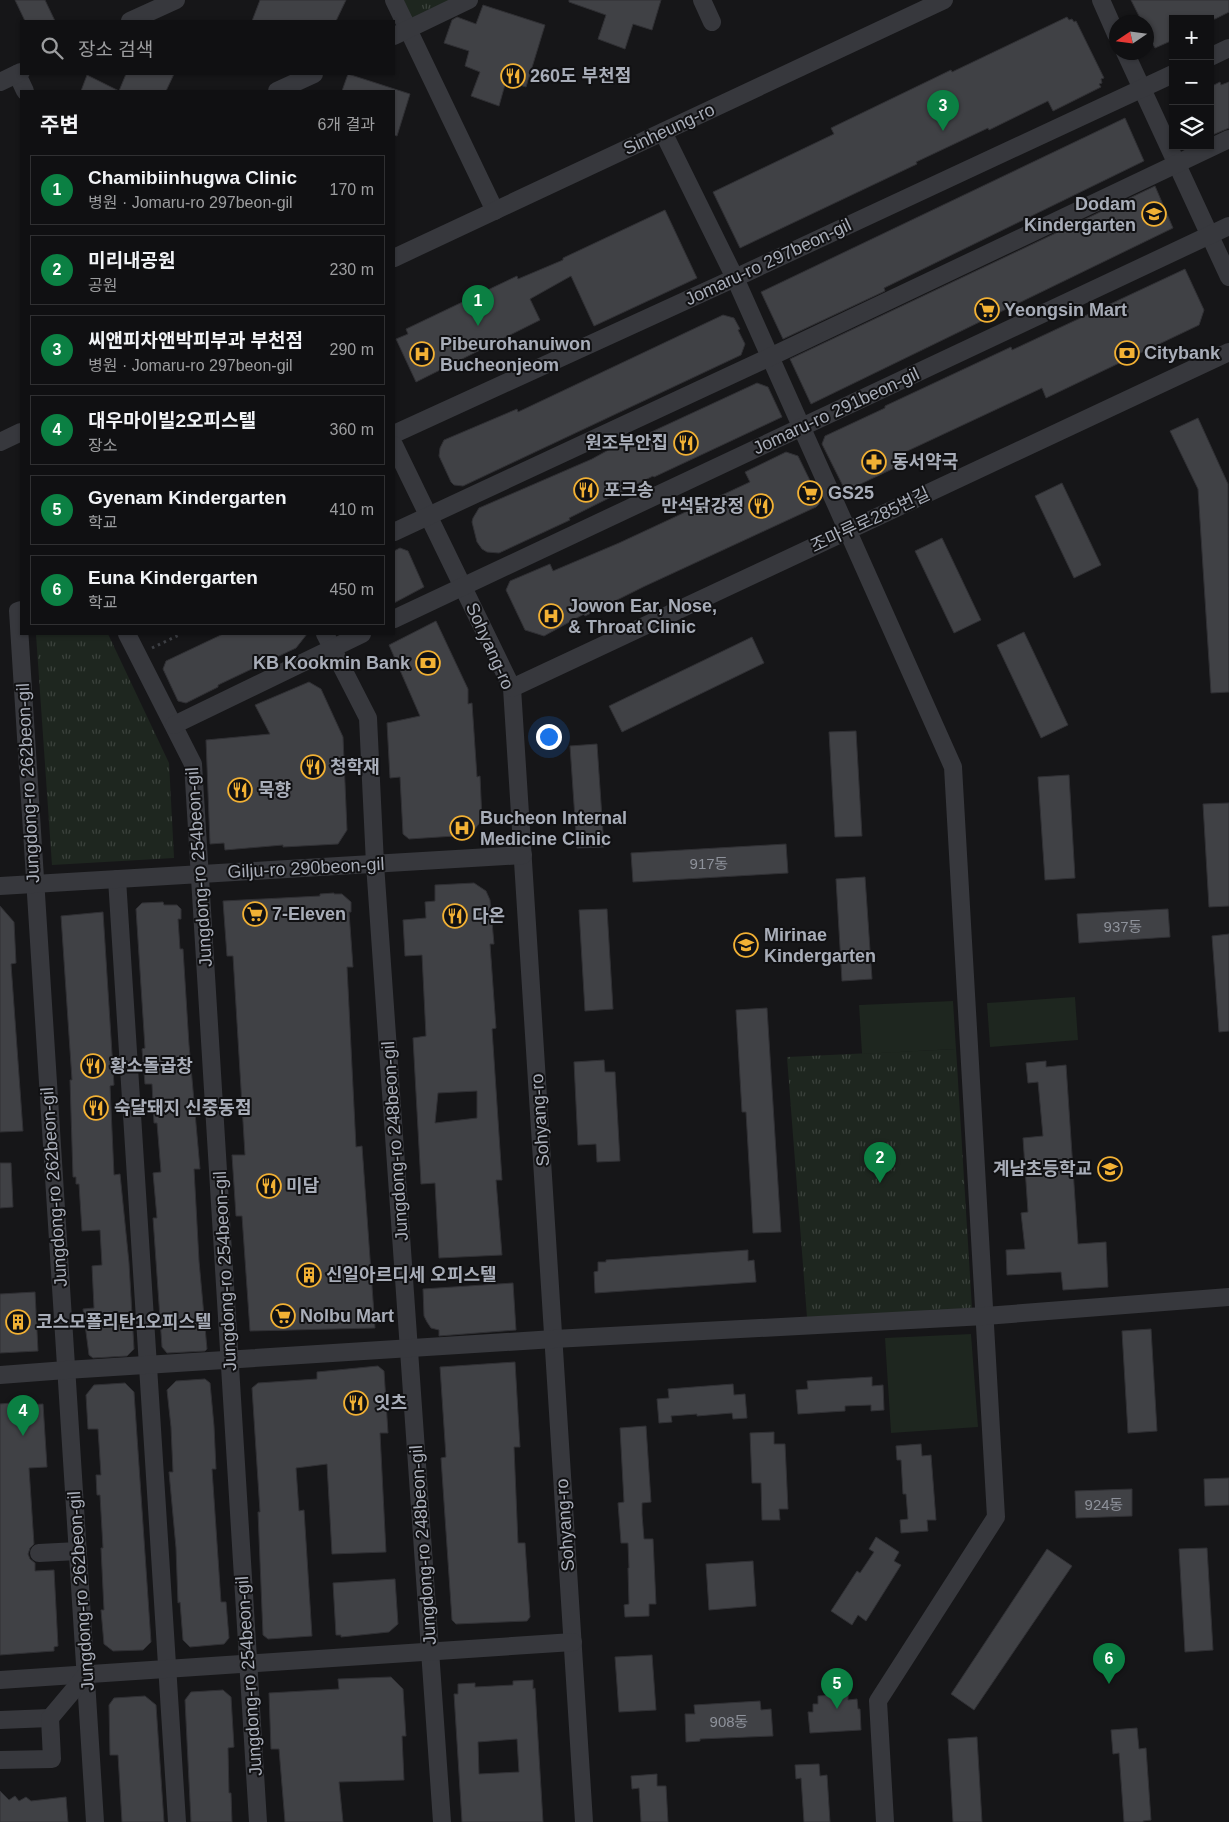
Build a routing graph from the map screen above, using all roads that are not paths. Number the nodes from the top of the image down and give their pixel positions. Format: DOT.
graph roads {
  1 [pos="176,0"];
  2 [pos="394,0"];
  3 [pos="469,0"];
  4 [pos="702,0"];
  5 [pos="944,0"];
  6 [pos="1101,0"];
  7 [pos="1109,18"];
  8 [pos="132,20"];
  9 [pos="712,22"];
  10 [pos="400,33"];
  11 [pos="1229,48"];
  12 [pos="1214,55"];
  13 [pos="1129,60"];
  14 [pos="19,73"];
  15 [pos="312,75"];
  16 [pos="1169,76"];
  17 [pos="0,82"];
  18 [pos="1142,89"];
  19 [pos="25,90"];
  20 [pos="279,90"];
  21 [pos="663,132"];
  22 [pos="1229,139"];
  23 [pos="1176,164"];
  24 [pos="495,211"];
  25 [pos="1229,226"];
  26 [pos="1209,235"];
  27 [pos="395,258"];
  28 [pos="1229,277"];
  29 [pos="735,278"];
  30 [pos="1229,352"];
  31 [pos="770,357"];
  32 [pos="802,427"];
  33 [pos="20,432"];
  34 [pos="395,434"];
  35 [pos="0,442"];
  36 [pos="395,447"];
  37 [pos="428,516"];
  38 [pos="847,530"];
  39 [pos="395,532"];
  40 [pos="463,587"];
  41 [pos="395,619"];
  42 [pos="21,635"];
  43 [pos="128,635"];
  44 [pos="357,635"];
  45 [pos="329,641"];
  46 [pos="512,688"];
  47 [pos="174,725"];
  48 [pos="523,855"];
  49 [pos="375,864"];
  50 [pos="201,874"];
  51 [pos="117,878"];
  52 [pos="33,884"];
  53 [pos="0,886"];
  54 [pos="1229,1297"];
  55 [pos="985,1316"];
  56 [pos="554,1338"];
  57 [pos="410,1348"];
  58 [pos="230,1359"];
  59 [pos="147,1364"];
  60 [pos="66,1370"];
  61 [pos="0,1375"];
  62 [pos="78,1551"];
  63 [pos="39,1554"];
  64 [pos="573,1642"];
  65 [pos="431,1651"];
  66 [pos="248,1663"];
  67 [pos="168,1670"];
  68 [pos="87,1674"];
  69 [pos="0,1680"];
  70 [pos="50,1718"];
  71 [pos="0,1720"];
  72 [pos="0,1760"];
  73 [pos="95,1822"];
  74 [pos="177,1822"];
  75 [pos="258,1822"];
  76 [pos="442,1822"];
  77 [pos="584,1822"];
  78 [pos="885,1822"];
  1 -- 8 [label="street"];
  2 -- 10 [label="street"];
  3 -- 10 [label="street"];
  4 -- 9 [label="street"];
  5 -- 21 [label="street, Sinheung-ro"];
  6 -- 7 [label="street"];
  10 -- 24 [label="street"];
  11 -- 12 [label="street"];
  13 -- 18 [label="street"];
  14 -- 17 [label="street"];
  14 -- 19 [label="street"];
  15 -- 20 [label="street"];
  16 -- 18 [label="street, Jomaru-ro 297beon-gil"];
  18 -- 23 [label="street"];
  18 -- 29 [label="street, Jomaru-ro 297beon-gil"];
  21 -- 24 [label="street, Sinheung-ro"];
  21 -- 29 [label="street"];
  22 -- 23 [label="street"];
  23 -- 26 [label="street"];
  23 -- 31 [label="street"];
  24 -- 27 [label="street, Sinheung-ro"];
  25 -- 26 [label="street, Jomaru-ro 291beon-gil"];
  26 -- 28 [label="street"];
  26 -- 32 [label="street, Jomaru-ro 291beon-gil"];
  29 -- 31 [label="street"];
  29 -- 34 [label="street, Jomaru-ro 297beon-gil"];
  30 -- 38 [label="street, 조마루로285번길"];
  31 -- 32 [label="street"];
  31 -- 37 [label="street"];
  32 -- 38 [label="street"];
  32 -- 40 [label="street, Jomaru-ro 291beon-gil"];
  33 -- 35 [label="street"];
  36 -- 37 [label="street, Sohyang-ro"];
  37 -- 39 [label="street"];
  37 -- 40 [label="street, Sohyang-ro"];
  38 -- 46 [label="street, 조마루로285번길"];
  38 -- 55 [label="street"];
  40 -- 41 [label="street"];
  40 -- 46 [label="street, Sohyang-ro"];
  42 -- 52 [label="street, Jungdong-ro 262beon-gil"];
  43 -- 47 [label="street, Jungdong-ro 254beon-gil"];
  44 -- 45 [label="street"];
  45 -- 47 [label="street"];
  45 -- 49 [label="street, Jungdong-ro 248beon-gil"];
  46 -- 48 [label="street, Sohyang-ro"];
  47 -- 50 [label="street, Jungdong-ro 254beon-gil"];
  48 -- 49 [label="street, Gilju-ro 290beon-gil"];
  48 -- 56 [label="street, Sohyang-ro"];
  49 -- 50 [label="street, Gilju-ro 290beon-gil"];
  49 -- 57 [label="street, Jungdong-ro 248beon-gil"];
  50 -- 51 [label="street, Gilju-ro 290beon-gil"];
  50 -- 58 [label="street, Jungdong-ro 254beon-gil"];
  51 -- 52 [label="street, Gilju-ro 290beon-gil"];
  51 -- 59 [label="street"];
  52 -- 53 [label="street, Gilju-ro 290beon-gil"];
  52 -- 60 [label="street, Jungdong-ro 262beon-gil"];
  54 -- 55 [label="street"];
  55 -- 56 [label="street"];
  55 -- 78 [label="street"];
  56 -- 57 [label="street"];
  56 -- 64 [label="street, Sohyang-ro"];
  57 -- 58 [label="street"];
  57 -- 65 [label="street, Jungdong-ro 248beon-gil"];
  58 -- 59 [label="street"];
  58 -- 66 [label="street, Jungdong-ro 254beon-gil"];
  59 -- 60 [label="street"];
  59 -- 67 [label="street"];
  60 -- 61 [label="street"];
  60 -- 62 [label="street, Jungdong-ro 262beon-gil"];
  62 -- 63 [label="street"];
  62 -- 68 [label="street, Jungdong-ro 262beon-gil"];
  64 -- 65 [label="street"];
  64 -- 77 [label="street, Sohyang-ro"];
  65 -- 66 [label="street"];
  65 -- 76 [label="street, Jungdong-ro 248beon-gil"];
  66 -- 67 [label="street"];
  66 -- 75 [label="street, Jungdong-ro 254beon-gil"];
  67 -- 68 [label="street"];
  67 -- 74 [label="street"];
  68 -- 69 [label="street"];
  68 -- 70 [label="street"];
  68 -- 73 [label="street, Jungdong-ro 262beon-gil"];
  70 -- 71 [label="street"];
  70 -- 72 [label="street"];
}
